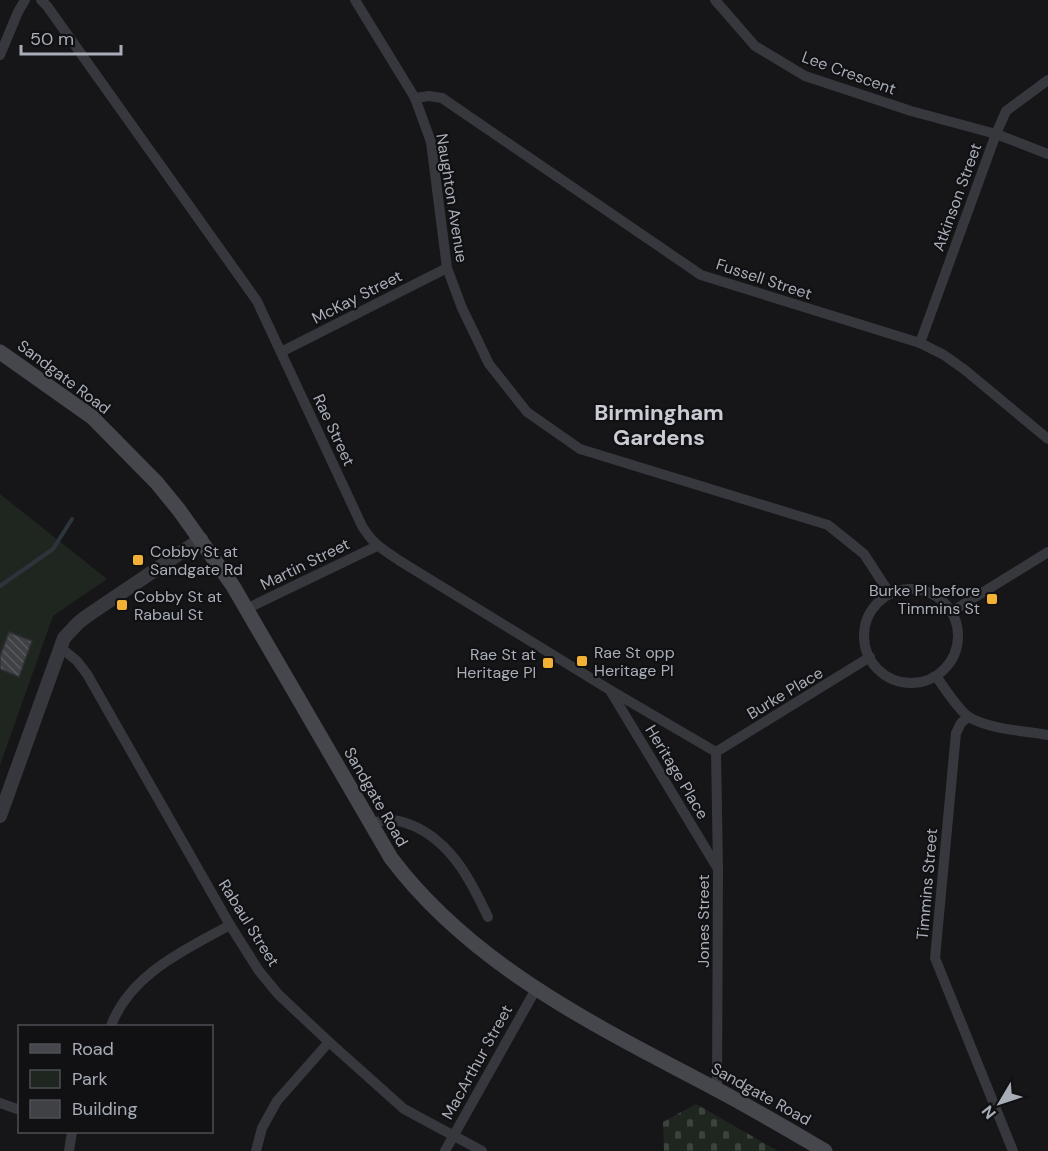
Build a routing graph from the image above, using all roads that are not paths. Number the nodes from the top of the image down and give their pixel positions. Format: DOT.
graph roads {
  1 [pos="25,0"];
  2 [pos="41,0"];
  3 [pos="355,0"];
  4 [pos="715,0"];
  5 [pos="0,55"];
  6 [pos="1048,80"];
  7 [pos="416,98"];
  8 [pos="996,134"];
  9 [pos="1048,154"];
  10 [pos="447,268"];
  11 [pos="920,343"];
  12 [pos="0,352"];
  13 [pos="281,352"];
  14 [pos="1048,439"];
  15 [pos="201,539"];
  16 [pos="377,546"];
  17 [pos="1048,552"];
  18 [pos="890,594"];
  19 [pos="246,609"];
  20 [pos="951,612"];
  21 [pos="60,647"];
  22 [pos="870,657"];
  23 [pos="936,676"];
  24 [pos="610,690"];
  25 [pos="968,717"];
  26 [pos="1048,735"];
  27 [pos="716,752"];
  28 [pos="0,816"];
  29 [pos="371,824"];
  30 [pos="718,869"];
  31 [pos="488,917"];
  32 [pos="230,925"];
  33 [pos="536,989"];
  34 [pos="111,1025"];
  35 [pos="329,1042"];
  36 [pos="717,1090"];
  37 [pos="0,1103"];
  38 [pos="18,1109"];
  39 [pos="72,1133"];
  40 [pos="454,1136"];
  41 [pos="69,1151"];
  42 [pos="256,1151"];
  43 [pos="445,1151"];
  44 [pos="482,1151"];
  45 [pos="825,1151"];
  46 [pos="1013,1151"];
  1 -- 5 [label="street"];
  2 -- 13 [label="street, Rae Street"];
  3 -- 7 [label="street, Naughton Avenue"];
  4 -- 8 [label="street, Lee Crescent"];
  6 -- 8 [label="street, Atkinson Street"];
  7 -- 10 [label="street, Naughton Avenue"];
  7 -- 11 [label="street, Fussell Street"];
  8 -- 9 [label="street, Lee Crescent"];
  8 -- 11 [label="street, Atkinson Street"];
  10 -- 13 [label="street, McKay Street"];
  10 -- 18 [label="street, Naughton Avenue"];
  11 -- 14 [label="street, Fussell Street"];
  12 -- 15 [label="main road, Sandgate Road"];
  13 -- 16 [label="street, Rae Street"];
  15 -- 19 [label="main road, Sandgate Road"];
  15 -- 21 [label="street"];
  16 -- 19 [label="street, Martin Street"];
  16 -- 24 [label="street, Rae Street"];
  17 -- 20 [label="street"];
  18 -- 20 [label="street"];
  18 -- 22 [label="street"];
  19 -- 29 [label="main road, Sandgate Road"];
  20 -- 23 [label="street"];
  21 -- 28 [label="street"];
  21 -- 32 [label="street, Rabaul Street"];
  22 -- 23 [label="street"];
  22 -- 27 [label="street, Burke Place"];
  23 -- 25 [label="street"];
  24 -- 27 [label="street, Rae Street"];
  24 -- 30 [label="street, Heritage Place"];
  25 -- 26 [label="street"];
  25 -- 46 [label="street, Timmins Street"];
  27 -- 30 [label="street, Jones Street"];
  29 -- 31 [label="street"];
  29 -- 33 [label="main road, Sandgate Road"];
  30 -- 36 [label="street, Jones Street"];
  32 -- 34 [label="street"];
  32 -- 35 [label="street, Rabaul Street"];
  33 -- 36 [label="main road, Sandgate Road"];
  33 -- 40 [label="street, MacArthur Street"];
  35 -- 40 [label="street, Rabaul Street"];
  35 -- 42 [label="street"];
  36 -- 45 [label="main road, Sandgate Road"];
  37 -- 38 [label="street"];
  39 -- 41 [label="street"];
  40 -- 43 [label="street, MacArthur Street"];
  40 -- 44 [label="street, Rabaul Street"];
}
